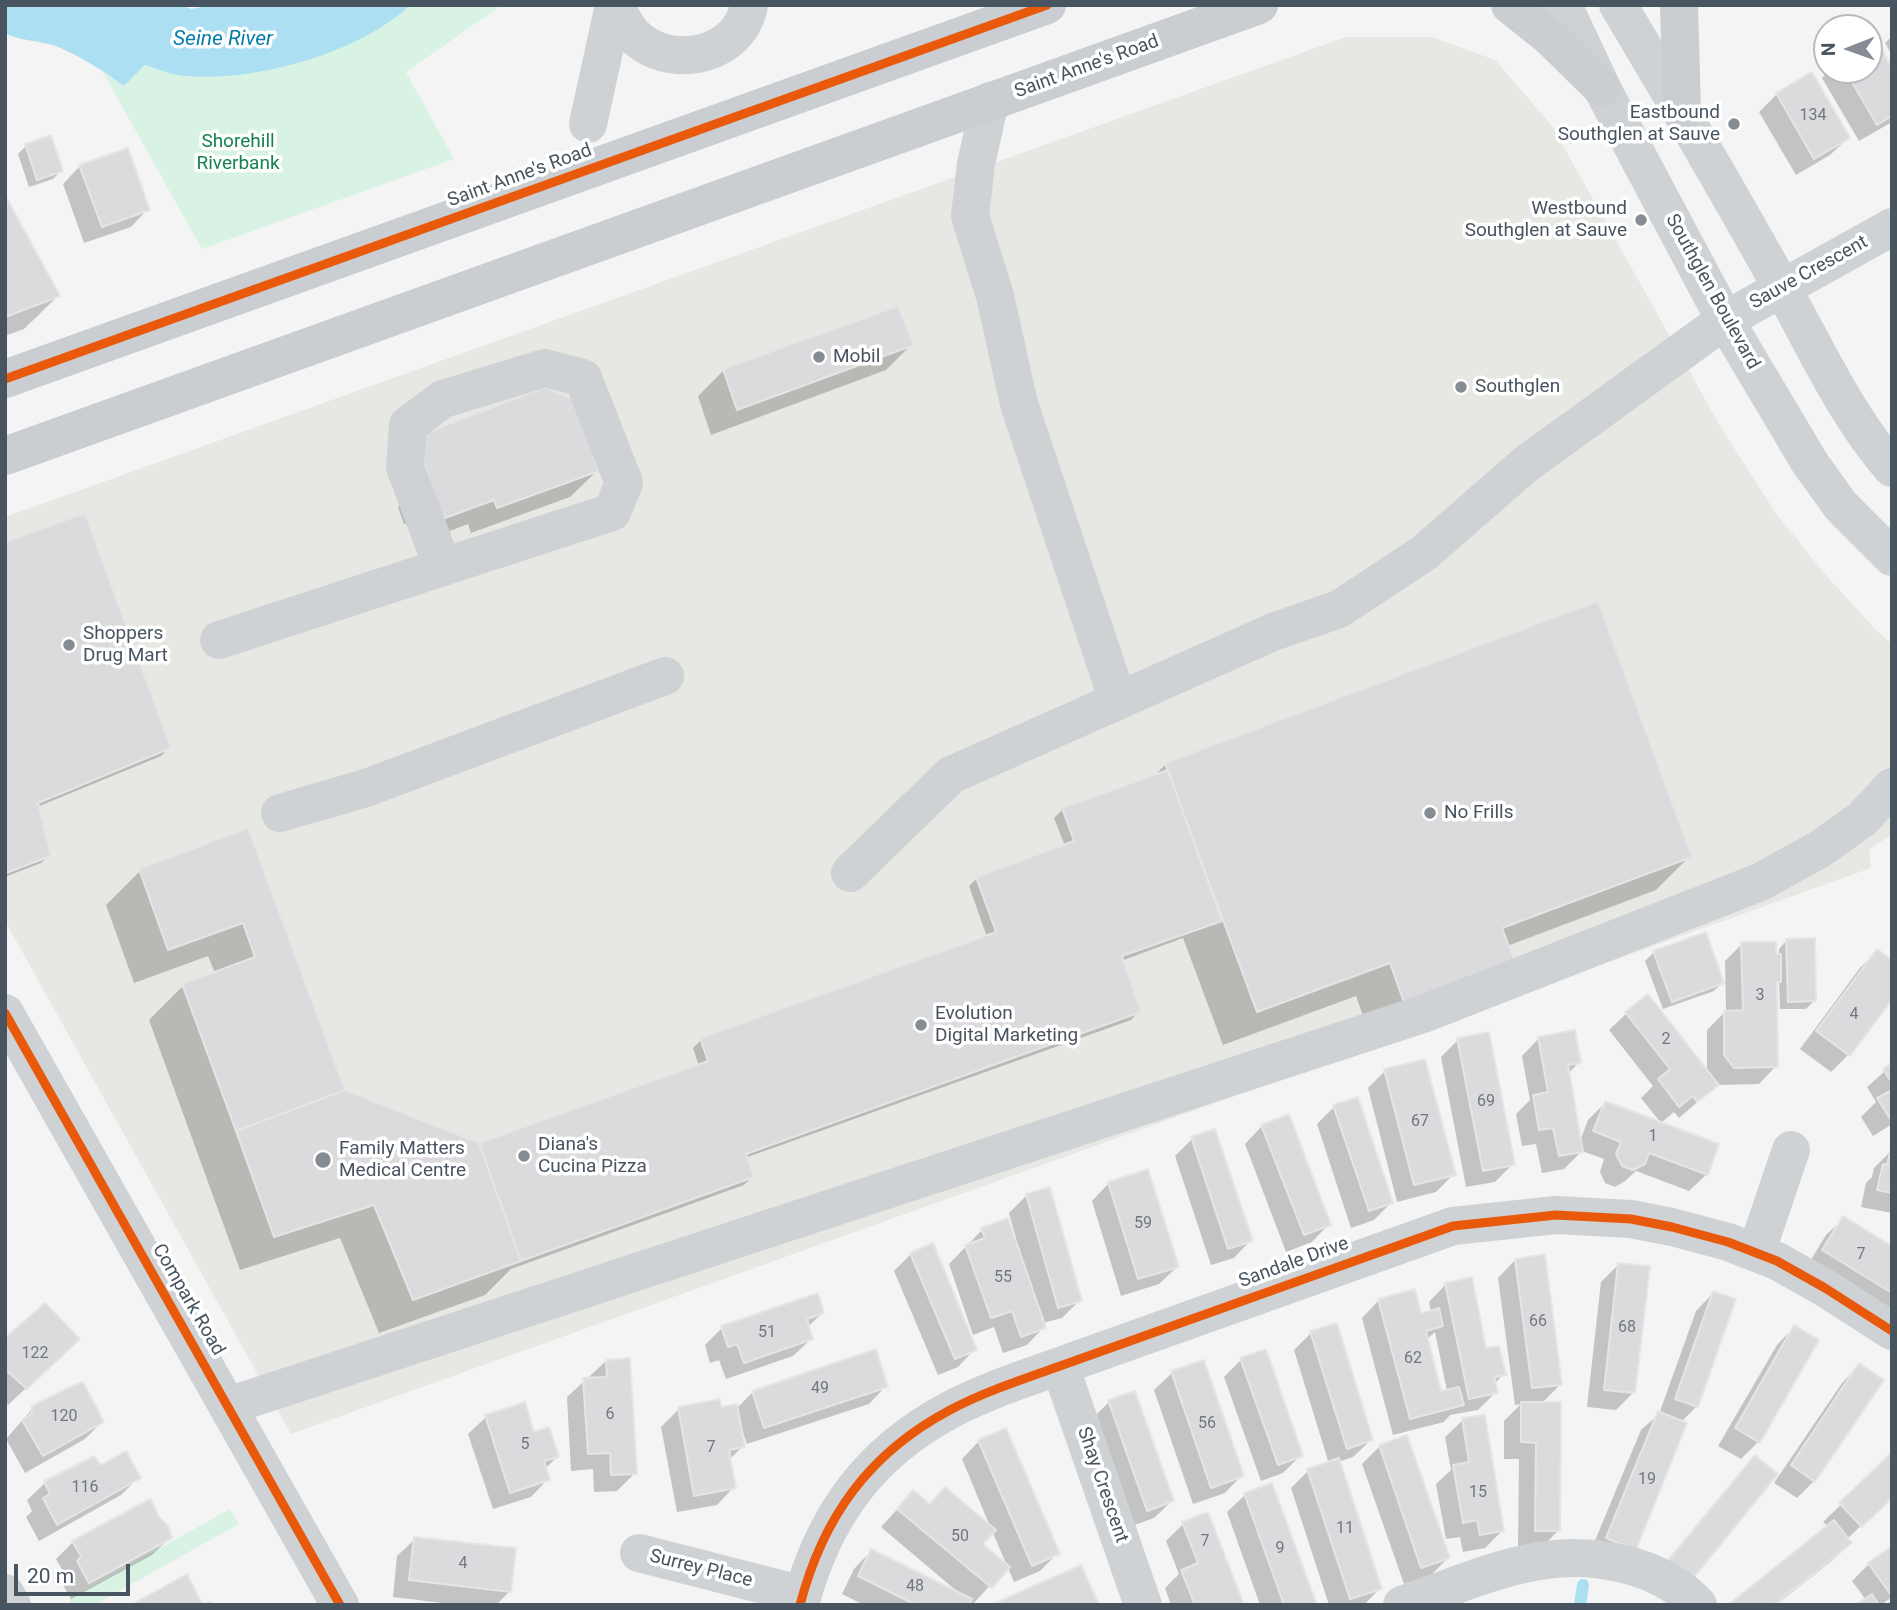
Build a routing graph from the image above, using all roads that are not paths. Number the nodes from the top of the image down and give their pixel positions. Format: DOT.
graph roads {
  1 [pos="615,5"];
  2 [pos="750,5"];
  3 [pos="1047,5"];
  4 [pos="1259,5"];
  5 [pos="1510,5"];
  6 [pos="1563,5"];
  7 [pos="1618,5"];
  8 [pos="1679,5"];
  9 [pos="1602,88"];
  10 [pos="990,101"];
  11 [pos="1682,112"];
  12 [pos="588,124"];
  13 [pos="1892,227"];
  14 [pos="1783,289"];
  15 [pos="1726,320"];
  16 [pos="5,379"];
  17 [pos="5,456"];
  18 [pos="1892,468"];
  19 [pos="1892,557"];
  20 [pos="442,565"];
  21 [pos="219,640"];
  22 [pos="665,676"];
  23 [pos="1118,701"];
  24 [pos="1892,787"];
  25 [pos="280,813"];
  26 [pos="850,873"];
  27 [pos="5,1013"];
  28 [pos="1791,1150"];
  29 [pos="1756,1253"];
  30 [pos="1892,1331"];
  31 [pos="1060,1366"];
  32 [pos="229,1406"];
  33 [pos="639,1553"];
  34 [pos="5,1592"];
  35 [pos="802,1600"];
  36 [pos="12,1605"];
  37 [pos="340,1605"];
  38 [pos="1143,1605"];
  39 [pos="1402,1605"];
  40 [pos="1698,1605"];
  1 -- 2 [label="street"];
  1 -- 12 [label="street"];
  3 -- 16 [label="main road, Saint Anne's Road"];
  4 -- 10 [label="main road, Saint Anne's Road"];
  5 -- 9 [label="main road"];
  6 -- 9 [label="street, Southglen Boulevard"];
  7 -- 11 [label="street"];
  8 -- 11 [label="main road"];
  9 -- 15 [label="street, Southglen Boulevard"];
  10 -- 17 [label="main road, Saint Anne's Road"];
  10 -- 23 [label="street"];
  11 -- 14 [label="street"];
  13 -- 14 [label="street, Sauve Crescent"];
  14 -- 15 [label="street, Sauve Crescent"];
  14 -- 18 [label="street"];
  15 -- 19 [label="street, Southglen Boulevard"];
  15 -- 23 [label="street, Sauve Crescent"];
  20 -- 20 [label="street"];
  20 -- 21 [label="street"];
  22 -- 25 [label="street"];
  23 -- 26 [label="street, Sauve Crescent"];
  24 -- 32 [label="street"];
  27 -- 32 [label="street, Compark Road"];
  28 -- 29 [label="street"];
  29 -- 30 [label="street, Sandale Drive"];
  29 -- 31 [label="street, Sandale Drive"];
  31 -- 35 [label="street, Sandale Drive"];
  31 -- 38 [label="street, Shay Crescent"];
  32 -- 37 [label="street, Compark Road"];
  33 -- 35 [label="street, Surrey Place"];
  34 -- 36 [label="street"];
  39 -- 40 [label="street"];
}
